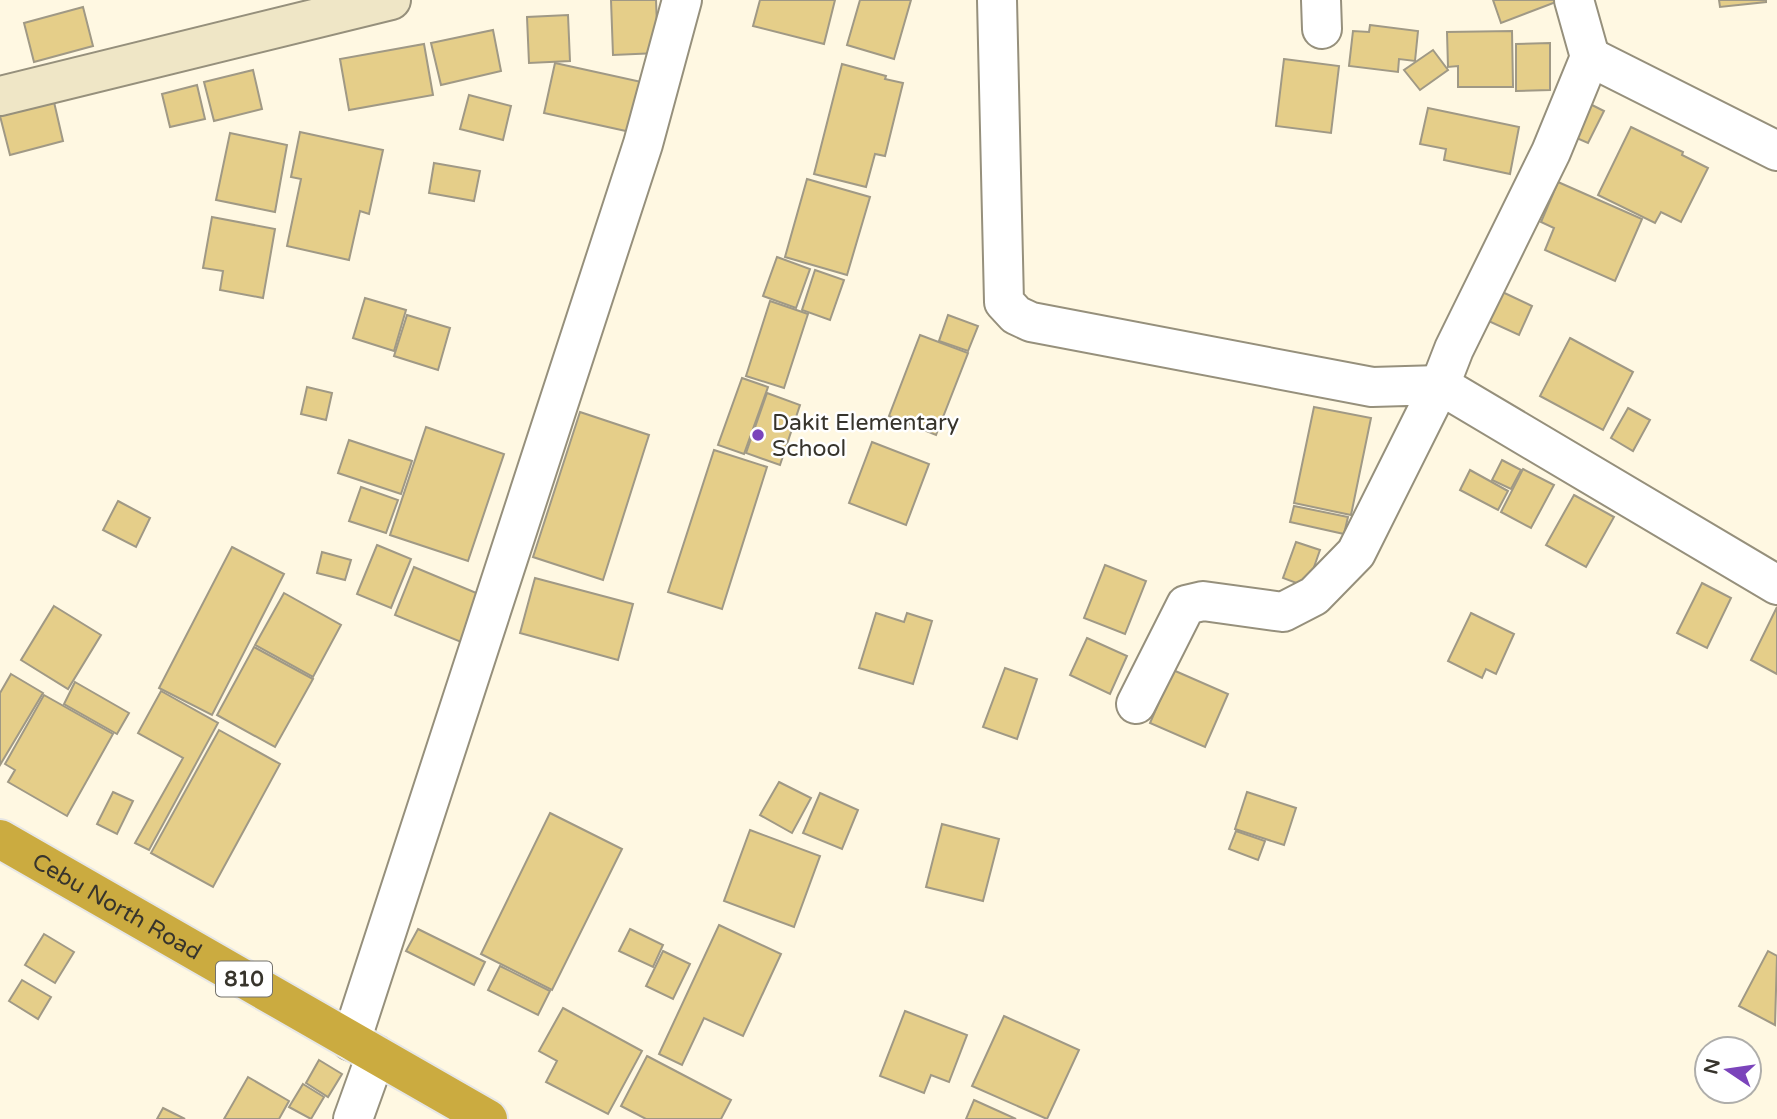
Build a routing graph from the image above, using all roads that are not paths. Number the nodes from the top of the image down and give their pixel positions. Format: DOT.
graph roads {
  1 [pos="391,0"];
  2 [pos="682,0"];
  3 [pos="997,0"];
  4 [pos="1574,0"];
  5 [pos="1590,57"];
  6 [pos="0,96"];
  7 [pos="1777,152"];
  8 [pos="1440,385"];
  9 [pos="1777,585"];
  10 [pos="1136,704"];
  11 [pos="0,839"];
  12 [pos="363,1048"];
  13 [pos="353,1119"];
  14 [pos="488,1119"];
  1 -- 6 [label="main road"];
  2 -- 12 [label="street"];
  3 -- 8 [label="street"];
  4 -- 5 [label="street"];
  5 -- 7 [label="street"];
  5 -- 8 [label="street"];
  8 -- 9 [label="street"];
  8 -- 10 [label="street"];
  11 -- 12 [label="highway, Cebu North Road / 810"];
  12 -- 13 [label="street"];
  12 -- 14 [label="highway, Cebu North Road / 810"];
}
